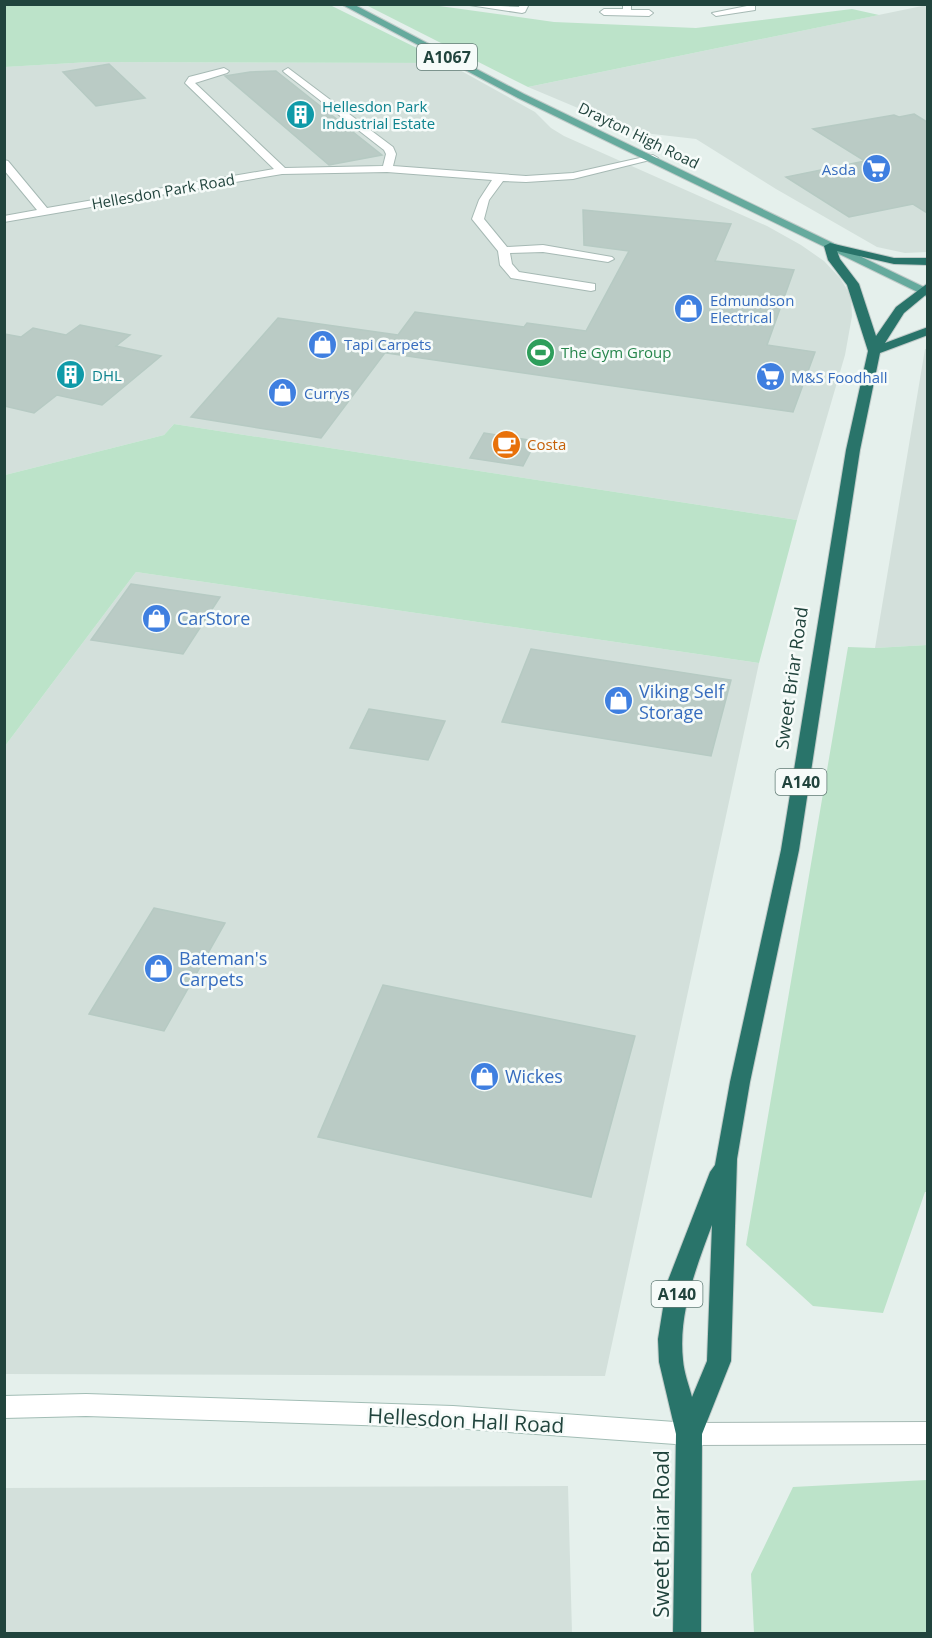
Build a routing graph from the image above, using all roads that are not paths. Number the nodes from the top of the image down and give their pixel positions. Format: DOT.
graph roads {
  1 [pos="345,4"];
  2 [pos="467,4"];
  3 [pos="525,4"];
  4 [pos="724,4"];
  5 [pos="627,8"];
  6 [pos="752,8"];
  7 [pos="733,10"];
  8 [pos="604,12"];
  9 [pos="649,13"];
  10 [pos="716,13"];
  11 [pos="288,70"];
  12 [pos="224,71"];
  13 [pos="653,158"];
  14 [pos="4,163"];
  15 [pos="387,169"];
  16 [pos="282,171"];
  17 [pos="499,178"];
  18 [pos="44,212"];
  19 [pos="4,219"];
  20 [pos="830,246"];
  21 [pos="504,251"];
  22 [pos="608,259"];
  23 [pos="927,262"];
  24 [pos="591,287"];
  25 [pos="926,290"];
  26 [pos="927,331"];
  27 [pos="874,351"];
  28 [pos="726,1159"];
  29 [pos="4,1407"];
  30 [pos="927,1433"];
  31 [pos="689,1434"];
  32 [pos="687,1634"];
  1 -- 13 [label="main road, Drayton High Road / A1067"];
  2 -- 3 [label="street"];
  4 -- 7 [label="street"];
  5 -- 8 [label="street"];
  5 -- 9 [label="street"];
  6 -- 7 [label="street"];
  7 -- 10 [label="street"];
  11 -- 15 [label="street"];
  12 -- 16 [label="street"];
  13 -- 17 [label="street, Hellesdon Park Road"];
  13 -- 20 [label="main road, Drayton High Road / A1067"];
  14 -- 18 [label="street"];
  15 -- 16 [label="street, Hellesdon Park Road"];
  15 -- 17 [label="street, Hellesdon Park Road"];
  16 -- 18 [label="street, Hellesdon Park Road"];
  17 -- 21 [label="street"];
  18 -- 19 [label="street, Hellesdon Park Road"];
  20 -- 23 [label="highway, A1067"];
  20 -- 25 [label="main road, Drayton High Road / A1067"];
  20 -- 27 [label="highway, A140"];
  21 -- 22 [label="street"];
  21 -- 24 [label="street"];
  25 -- 27 [label="highway, Sweet Briar Road / A140"];
  26 -- 27 [label="highway"];
  27 -- 28 [label="highway, Sweet Briar Road / A140"];
  28 -- 31 [label="highway, Sweet Briar Road / A140"];
  28 -- 31 [label="highway, Sweet Briar Road / A140"];
  29 -- 31 [label="street, Hellesdon Hall Road"];
  30 -- 31 [label="street, Hellesdon Hall Road"];
  31 -- 32 [label="highway, Sweet Briar Road / A140"];
}
